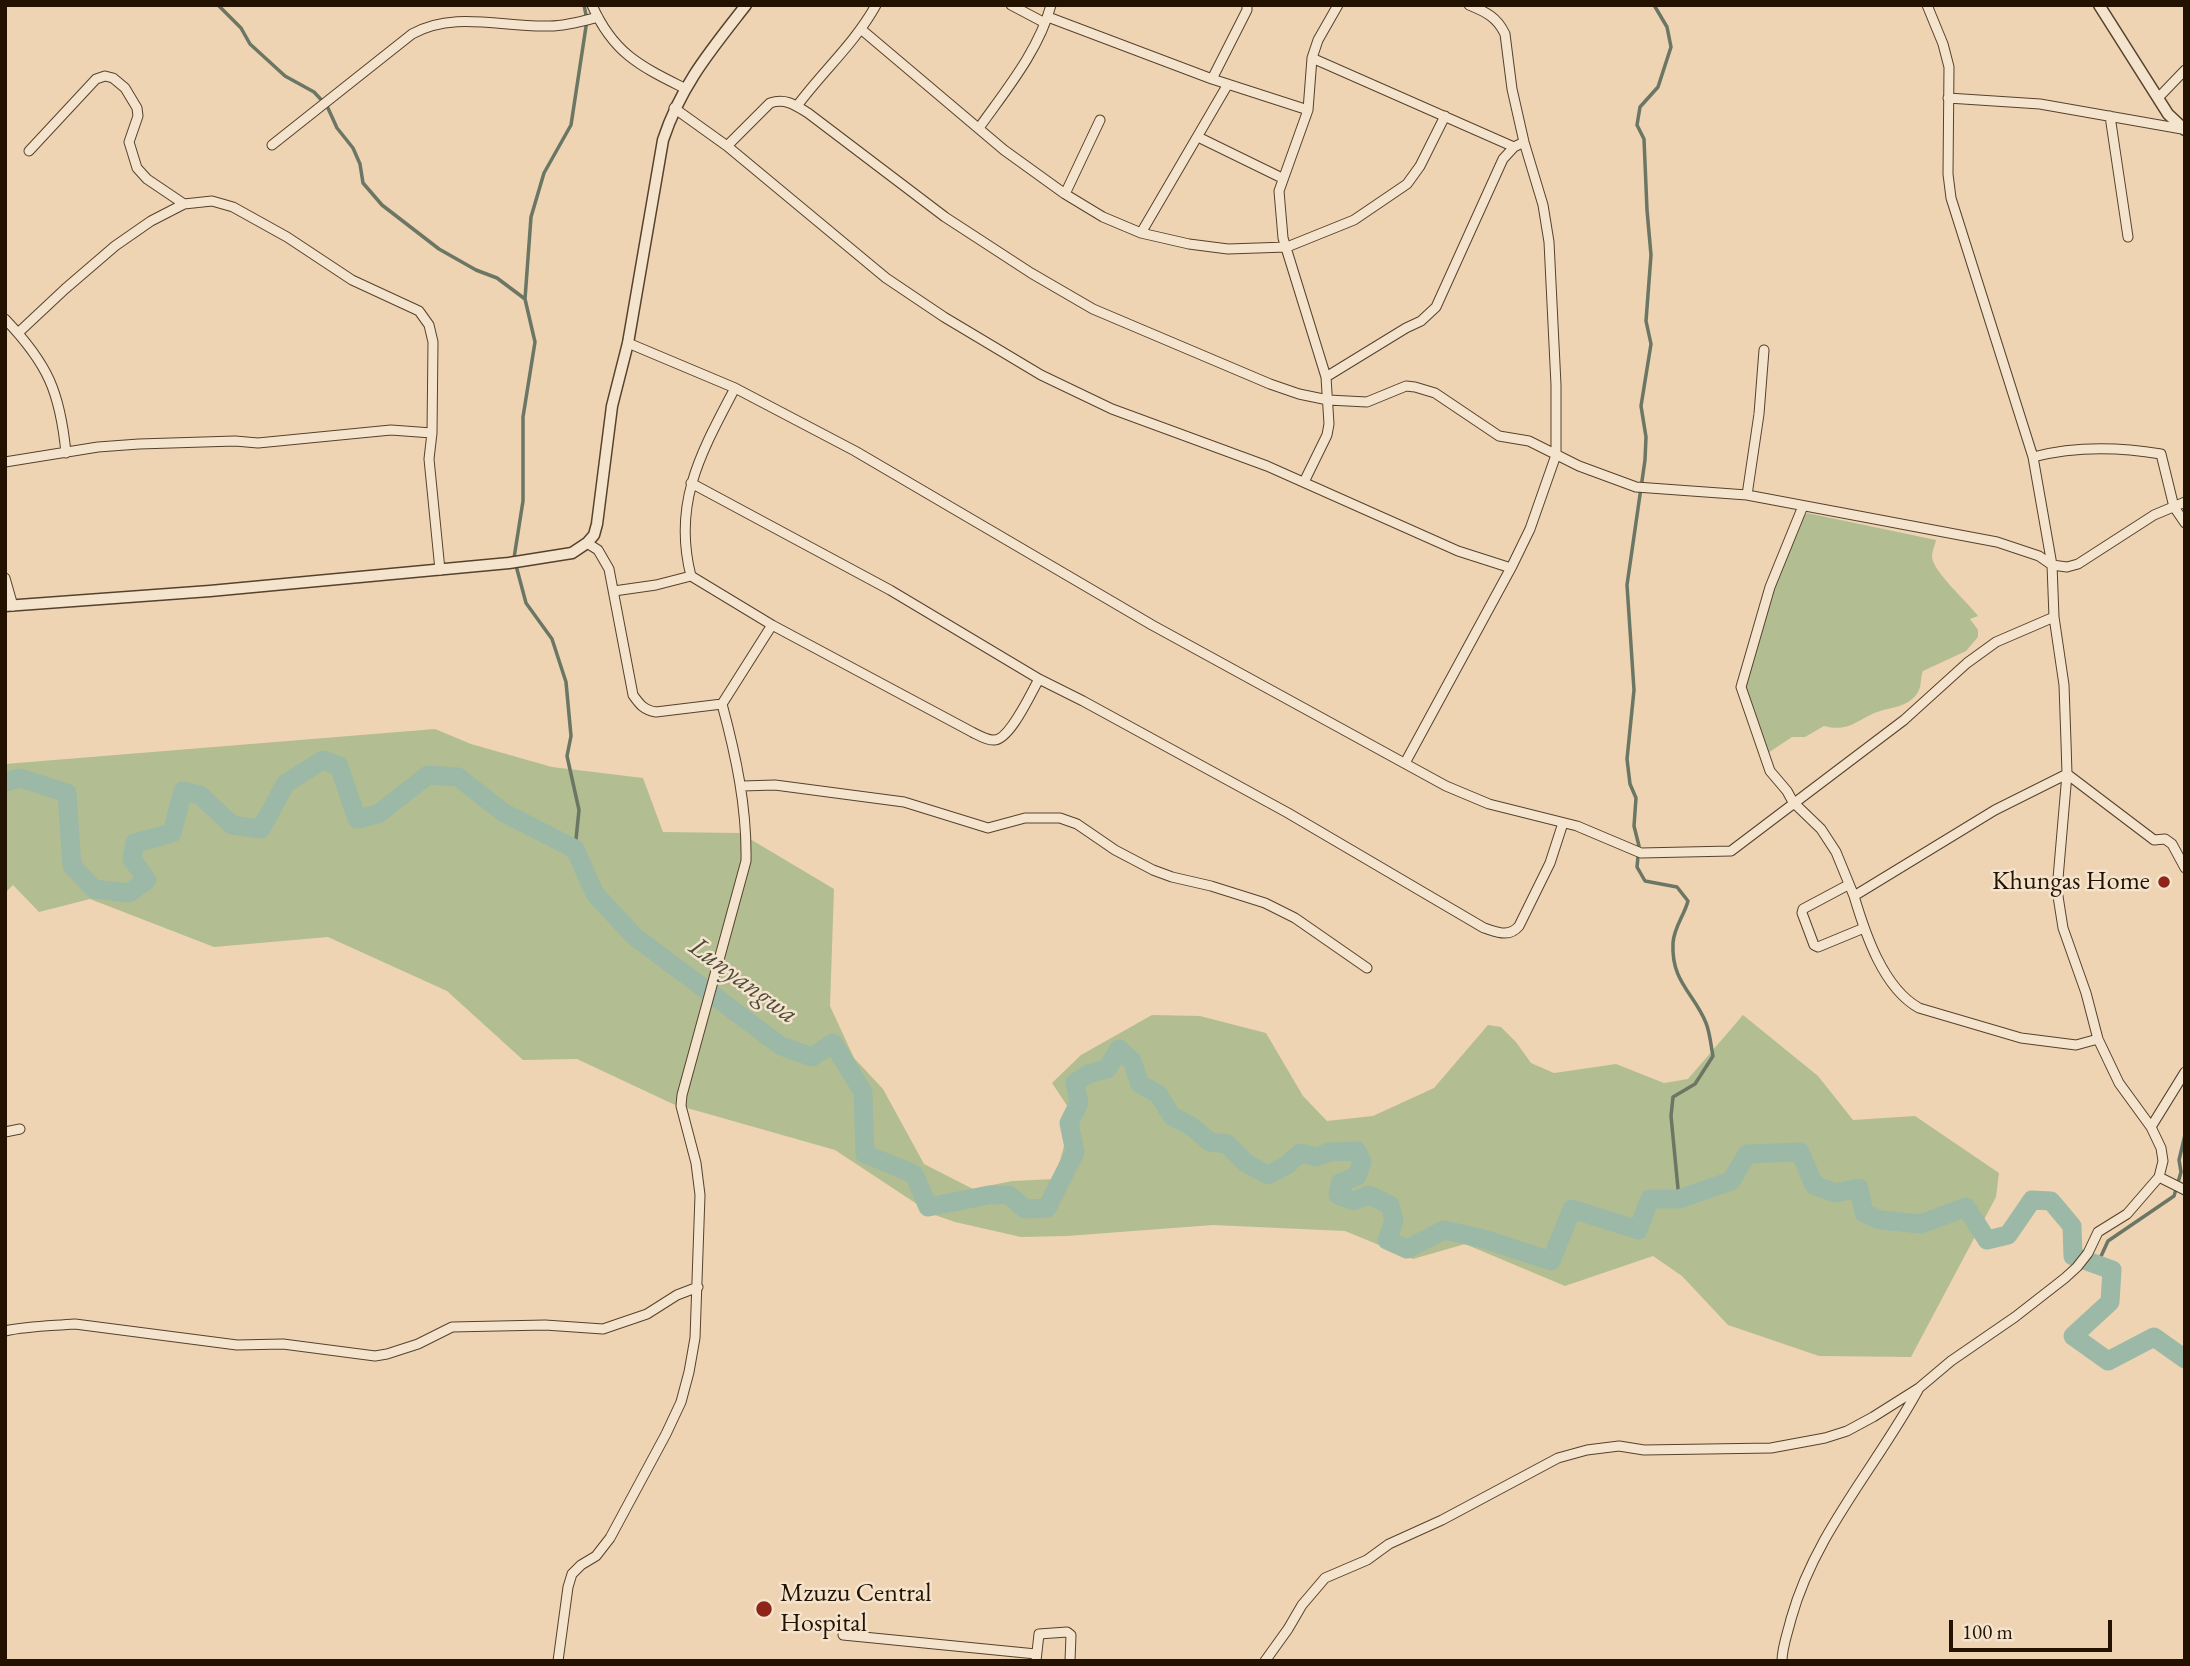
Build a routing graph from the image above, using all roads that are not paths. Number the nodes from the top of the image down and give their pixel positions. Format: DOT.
graph roads {
  1 [pos="593,5"];
  2 [pos="746,5"];
  3 [pos="876,5"];
  4 [pos="1011,5"];
  5 [pos="1051,5"];
  6 [pos="1247,5"];
  7 [pos="1338,5"];
  8 [pos="1469,5"];
  9 [pos="1927,5"];
  10 [pos="2099,5"];
  11 [pos="598,17"];
  12 [pos="1046,20"];
  13 [pos="862,30"];
  14 [pos="1312,58"];
  15 [pos="2185,70"];
  16 [pos="1212,79"];
  17 [pos="1228,84"];
  18 [pos="684,88"];
  19 [pos="2158,97"];
  20 [pos="1948,98"];
  21 [pos="797,106"];
  22 [pos="674,108"];
  23 [pos="1308,110"];
  24 [pos="1445,116"];
  25 [pos="2110,116"];
  26 [pos="1100,120"];
  27 [pos="979,128"];
  28 [pos="2184,130"];
  29 [pos="1198,137"];
  30 [pos="1524,142"];
  31 [pos="272,145"];
  32 [pos="727,146"];
  33 [pos="1514,146"];
  34 [pos="29,151"];
  35 [pos="1282,178"];
  36 [pos="1065,194"];
  37 [pos="184,204"];
  38 [pos="1141,233"];
  39 [pos="2128,237"];
  40 [pos="1287,247"];
  41 [pos="5,319"];
  42 [pos="18,333"];
  43 [pos="628,343"];
  44 [pos="1764,350"];
  45 [pos="1326,377"];
  46 [pos="735,388"];
  47 [pos="1328,400"];
  48 [pos="432,433"];
  49 [pos="66,453"];
  50 [pos="1556,455"];
  51 [pos="2033,457"];
  52 [pos="5,462"];
  53 [pos="1304,482"];
  54 [pos="691,483"];
  55 [pos="1746,495"];
  56 [pos="2185,502"];
  57 [pos="1803,506"];
  58 [pos="2174,507"];
  59 [pos="2185,523"];
  60 [pos="587,543"];
  61 [pos="2052,565"];
  62 [pos="1511,568"];
  63 [pos="440,570"];
  64 [pos="691,576"];
  65 [pos="5,578"];
  66 [pos="614,591"];
  67 [pos="9,606"];
  68 [pos="2054,617"];
  69 [pos="772,625"];
  70 [pos="1039,679"];
  71 [pos="722,704"];
  72 [pos="1405,762"];
  73 [pos="2067,774"];
  74 [pos="742,786"];
  75 [pos="1793,802"];
  76 [pos="1563,823"];
  77 [pos="2185,868"];
  78 [pos="1848,885"];
  79 [pos="1854,896"];
  80 [pos="1864,928"];
  81 [pos="1367,968"];
  82 [pos="2098,1040"];
  83 [pos="2185,1072"];
  84 [pos="2151,1127"];
  85 [pos="20,1129"];
  86 [pos="5,1132"];
  87 [pos="2159,1177"];
  88 [pos="2185,1190"];
  89 [pos="698,1287"];
  90 [pos="5,1331"];
  91 [pos="1919,1388"];
  92 [pos="843,1635"];
  93 [pos="1036,1657"];
  94 [pos="558,1661"];
  95 [pos="1070,1661"];
  96 [pos="1265,1661"];
  97 [pos="1782,1661"];
  1 -- 11 [label="street"];
  2 -- 18 [label="street"];
  3 -- 13 [label="street"];
  4 -- 12 [label="street"];
  5 -- 12 [label="street"];
  6 -- 16 [label="street"];
  7 -- 14 [label="street"];
  8 -- 30 [label="street"];
  9 -- 20 [label="street"];
  10 -- 19 [label="street"];
  11 -- 18 [label="street"];
  11 -- 31 [label="street"];
  12 -- 16 [label="street"];
  12 -- 27 [label="street"];
  13 -- 21 [label="street"];
  13 -- 27 [label="street"];
  14 -- 23 [label="street"];
  14 -- 24 [label="street"];
  15 -- 19 [label="street"];
  16 -- 17 [label="street"];
  17 -- 23 [label="street"];
  17 -- 29 [label="street"];
  18 -- 22 [label="street"];
  19 -- 28 [label="street"];
  20 -- 25 [label="street"];
  20 -- 51 [label="street"];
  21 -- 32 [label="street"];
  21 -- 47 [label="street"];
  22 -- 32 [label="street"];
  22 -- 43 [label="street"];
  23 -- 35 [label="street"];
  24 -- 33 [label="street"];
  24 -- 40 [label="street"];
  25 -- 28 [label="street"];
  25 -- 39 [label="street"];
  26 -- 36 [label="street"];
  27 -- 36 [label="street"];
  29 -- 35 [label="street"];
  29 -- 38 [label="street"];
  30 -- 33 [label="street"];
  30 -- 50 [label="street"];
  32 -- 53 [label="street"];
  33 -- 45 [label="street"];
  34 -- 37 [label="street"];
  35 -- 40 [label="street"];
  36 -- 38 [label="street"];
  37 -- 42 [label="street"];
  37 -- 48 [label="street"];
  38 -- 40 [label="street"];
  40 -- 45 [label="street"];
  41 -- 42 [label="street"];
  42 -- 49 [label="street"];
  43 -- 46 [label="street"];
  43 -- 60 [label="street"];
  44 -- 55 [label="street"];
  45 -- 47 [label="street"];
  46 -- 54 [label="street"];
  46 -- 72 [label="street"];
  47 -- 50 [label="street"];
  47 -- 53 [label="street"];
  48 -- 49 [label="street"];
  48 -- 63 [label="street"];
  49 -- 52 [label="street"];
  50 -- 55 [label="street"];
  50 -- 62 [label="street"];
  51 -- 58 [label="street"];
  51 -- 61 [label="street"];
  53 -- 62 [label="street"];
  54 -- 64 [label="street"];
  54 -- 70 [label="street"];
  55 -- 57 [label="street"];
  56 -- 58 [label="street"];
  57 -- 61 [label="street"];
  57 -- 75 [label="street"];
  58 -- 59 [label="street"];
  58 -- 61 [label="street"];
  60 -- 63 [label="street"];
  60 -- 66 [label="street"];
  61 -- 68 [label="street"];
  62 -- 72 [label="street"];
  63 -- 67 [label="street"];
  64 -- 66 [label="street"];
  64 -- 69 [label="street"];
  65 -- 67 [label="street"];
  66 -- 71 [label="street"];
  68 -- 73 [label="street"];
  68 -- 75 [label="street"];
  69 -- 70 [label="street"];
  69 -- 71 [label="street"];
  70 -- 76 [label="street"];
  71 -- 74 [label="street"];
  72 -- 76 [label="street"];
  73 -- 77 [label="street"];
  73 -- 79 [label="street"];
  73 -- 82 [label="street"];
  74 -- 81 [label="street"];
  74 -- 89 [label="street"];
  75 -- 76 [label="street"];
  75 -- 78 [label="street"];
  78 -- 79 [label="street"];
  78 -- 80 [label="street"];
  79 -- 80 [label="street"];
  80 -- 82 [label="street"];
  82 -- 84 [label="street"];
  83 -- 84 [label="street"];
  84 -- 87 [label="street"];
  85 -- 86 [label="street"];
  87 -- 88 [label="street"];
  87 -- 91 [label="street"];
  89 -- 90 [label="street"];
  89 -- 94 [label="street"];
  91 -- 96 [label="street"];
  91 -- 97 [label="street"];
  92 -- 93 [label="street"];
  93 -- 95 [label="street"];
}
